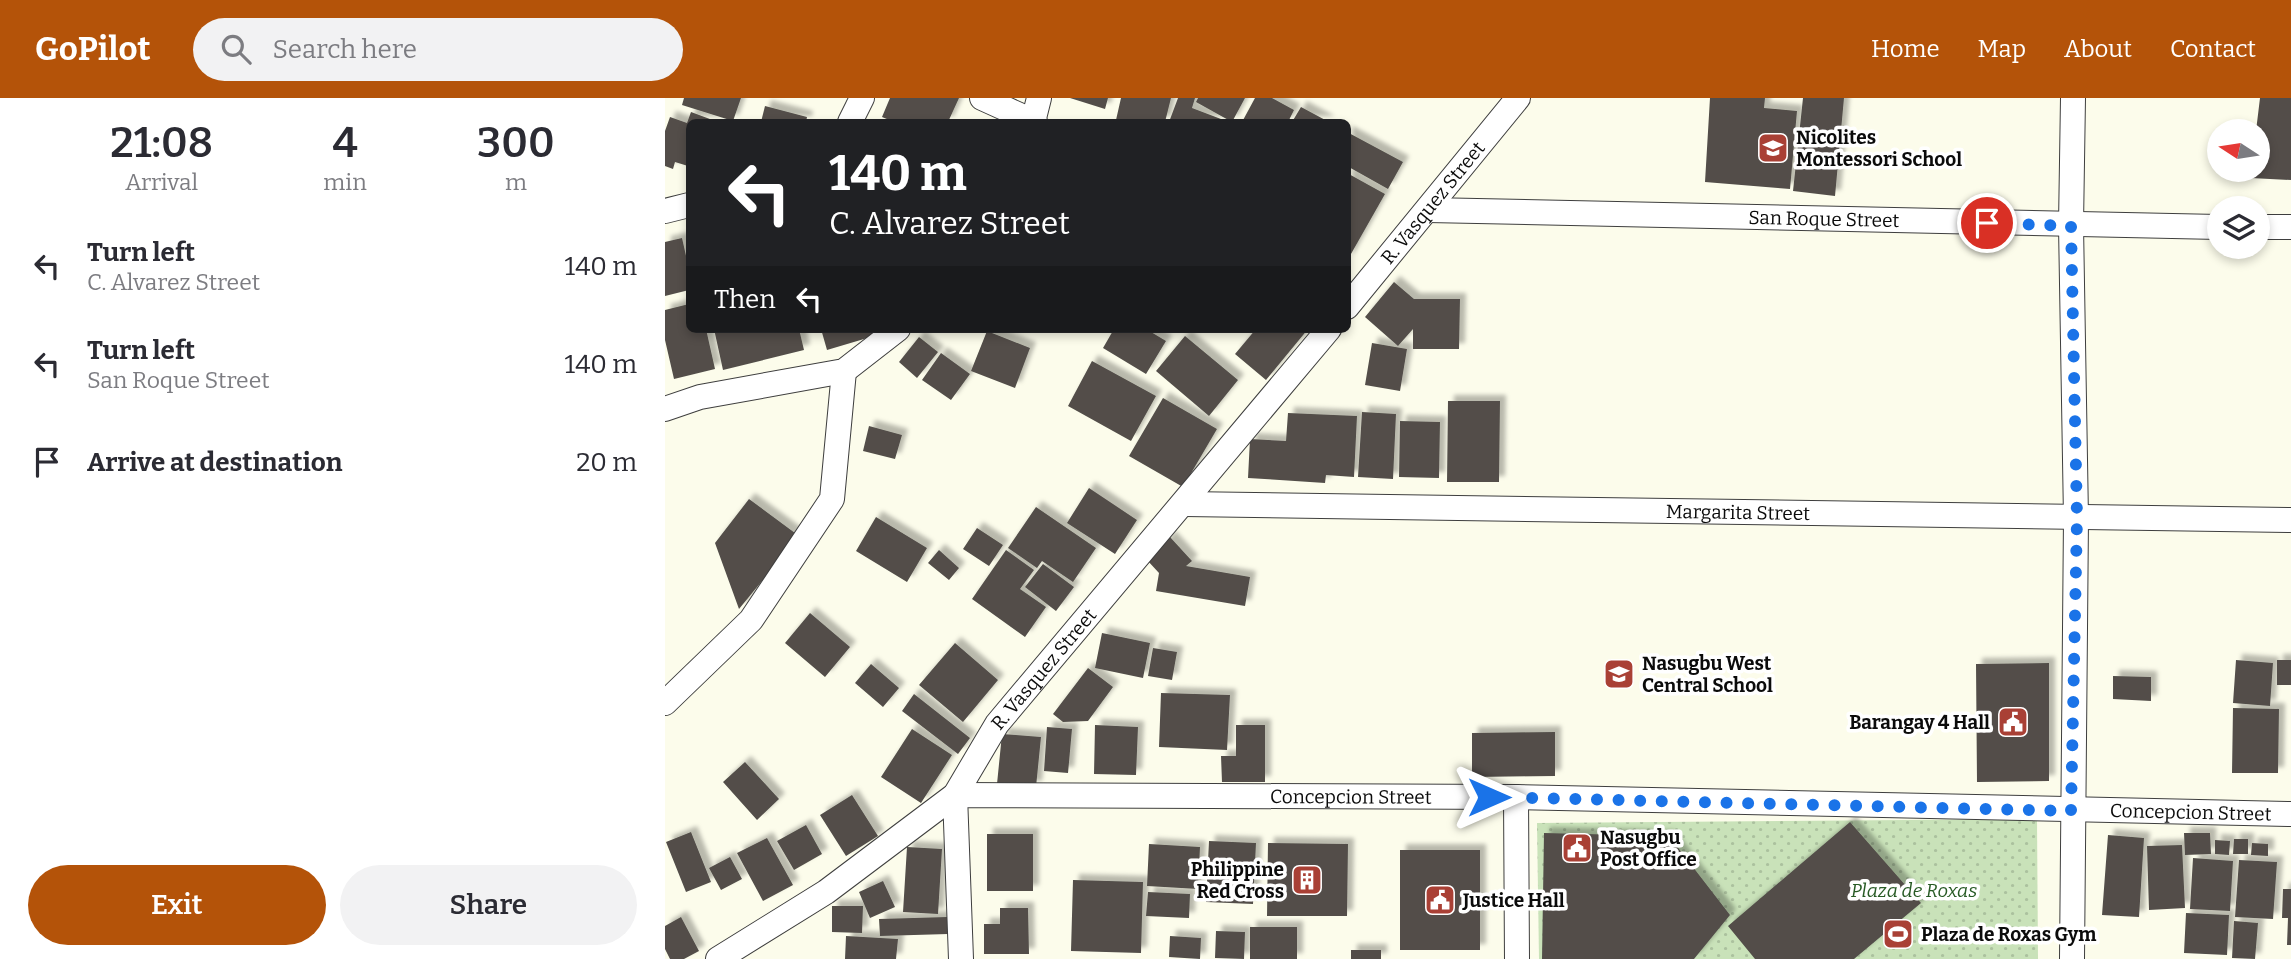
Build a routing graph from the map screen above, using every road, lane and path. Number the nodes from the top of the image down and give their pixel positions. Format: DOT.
graph roads {
  1 [pos="862,98"];
  2 [pos="982,98"];
  3 [pos="1039,98"];
  4 [pos="1518,98"];
  5 [pos="2073,98"];
  6 [pos="852,119"];
  7 [pos="1028,119"];
  8 [pos="1035,119"];
  9 [pos="686,206"];
  10 [pos="1428,210"];
  11 [pos="665,211"];
  12 [pos="2071,226"];
  13 [pos="2207,227"];
  14 [pos="2270,227"];
  15 [pos="2291,227"];
  16 [pos="1352,292"];
  17 [pos="893,333"];
  18 [pos="1326,333"];
  19 [pos="844,371"];
  20 [pos="665,409"];
  21 [pos="1185,504"];
  22 [pos="2077,518"];
  23 [pos="2291,520"];
  24 [pos="665,703"];
  25 [pos="955,795"];
  26 [pos="1516,797"];
  27 [pos="2071,811"];
  28 [pos="2291,814"];
  29 [pos="718,959"];
  30 [pos="961,959"];
  31 [pos="1517,959"];
  32 [pos="2072,959"];
  1 -- 6 [label="street"];
  2 -- 7 [label="street"];
  3 -- 8 [label="street"];
  4 -- 10 [label="street, R. Vasquez Street"];
  5 -- 12 [label="street"];
  9 -- 11 [label="street"];
  10 -- 12 [label="street, San Roque Street"];
  10 -- 16 [label="street, R. Vasquez Street"];
  12 -- 13 [label="street, San Roque Street"];
  12 -- 22 [label="street"];
  14 -- 15 [label="street"];
  17 -- 19 [label="street"];
  18 -- 21 [label="street, R. Vasquez Street"];
  19 -- 20 [label="street"];
  19 -- 24 [label="street"];
  21 -- 22 [label="street, Margarita Street"];
  21 -- 25 [label="street, R. Vasquez Street"];
  22 -- 23 [label="street, Margarita Street"];
  22 -- 27 [label="street"];
  25 -- 26 [label="street, Concepcion Street"];
  25 -- 29 [label="street, R. Vasquez Street"];
  25 -- 30 [label="street"];
  26 -- 27 [label="street, Concepcion Street"];
  26 -- 31 [label="street"];
  27 -- 28 [label="street, Concepcion Street"];
  27 -- 32 [label="street"];
}
